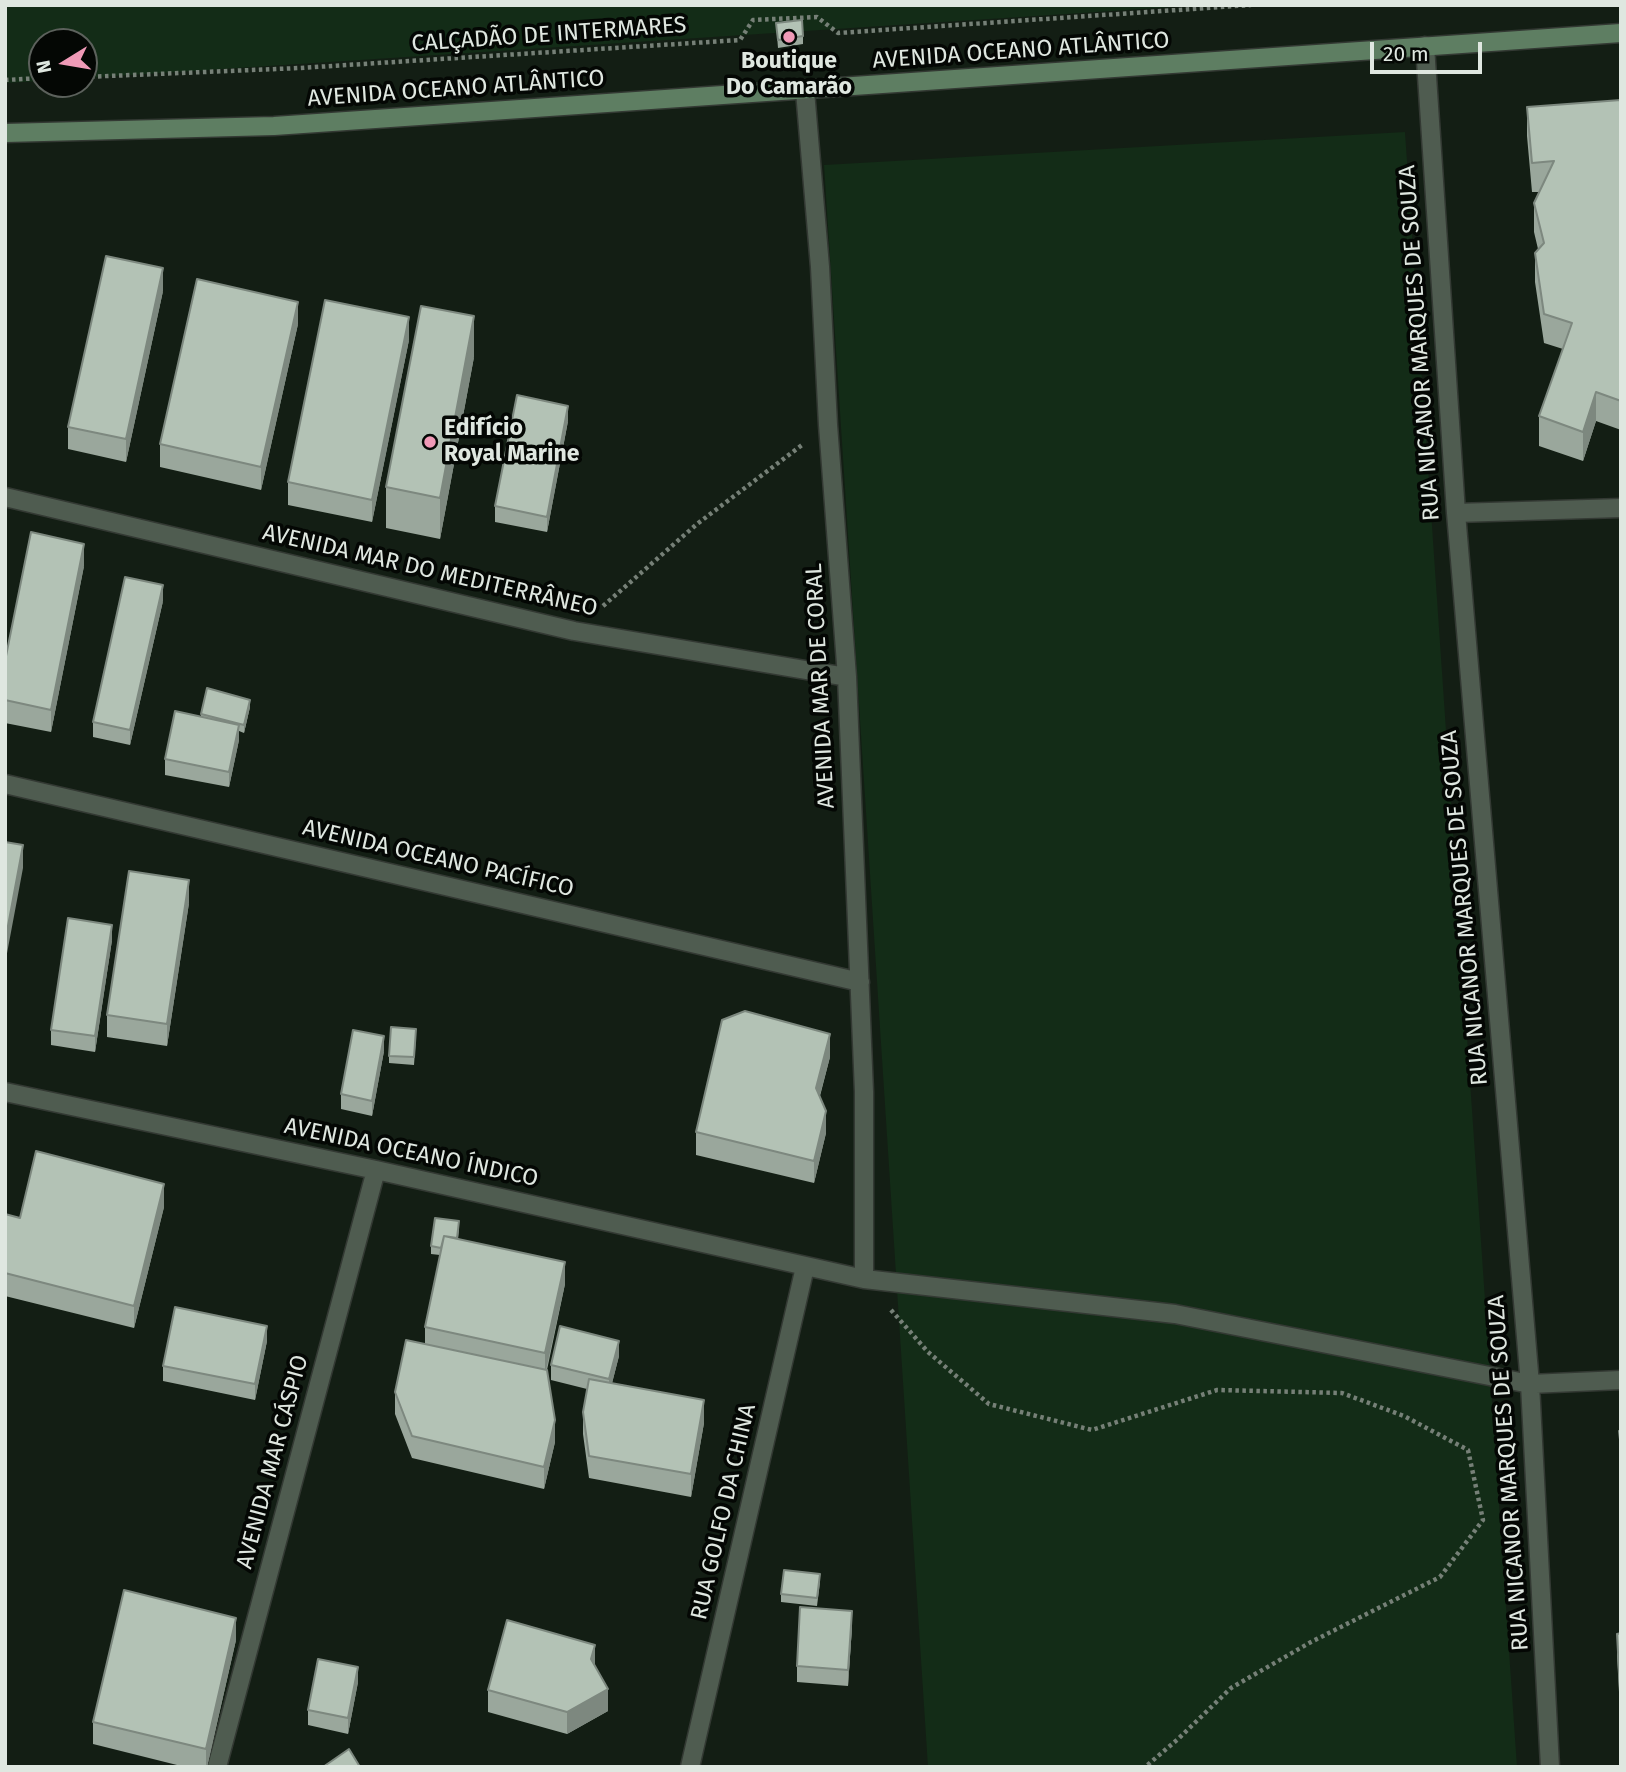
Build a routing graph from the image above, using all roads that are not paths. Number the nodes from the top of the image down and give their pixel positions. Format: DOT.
graph roads {
  1 [pos="1621,33"];
  2 [pos="1425,46"];
  3 [pos="805,91"];
  4 [pos="5,133"];
  5 [pos="5,497"];
  6 [pos="1621,508"];
  7 [pos="1456,513"];
  8 [pos="847,677"];
  9 [pos="5,784"];
  10 [pos="860,982"];
  11 [pos="5,1092"];
  12 [pos="376,1170"];
  13 [pos="805,1267"];
  14 [pos="864,1279"];
  15 [pos="1621,1380"];
  16 [pos="1530,1384"];
  17 [pos="217,1767"];
  18 [pos="690,1767"];
  19 [pos="1550,1767"];
  1 -- 2 [label="main road, AVENIDA OCEANO ATLÂNTICO"];
  2 -- 3 [label="main road, AVENIDA OCEANO ATLÂNTICO"];
  2 -- 7 [label="street, RUA NICANOR MARQUES DE SOUZA"];
  3 -- 4 [label="main road, AVENIDA OCEANO ATLÂNTICO"];
  3 -- 8 [label="street, AVENIDA MAR DE CORAL"];
  5 -- 8 [label="street, AVENIDA MAR DO MEDITERRÂNEO"];
  6 -- 7 [label="street"];
  7 -- 16 [label="street, RUA NICANOR MARQUES DE SOUZA"];
  8 -- 10 [label="street, AVENIDA MAR DE CORAL"];
  9 -- 10 [label="street, AVENIDA OCEANO PACÍFICO"];
  10 -- 14 [label="street, AVENIDA MAR DE CORAL"];
  11 -- 12 [label="street, AVENIDA OCEANO ÍNDICO"];
  12 -- 13 [label="street, AVENIDA OCEANO ÍNDICO"];
  12 -- 17 [label="street, AVENIDA MAR CÁSPIO"];
  13 -- 14 [label="street, AVENIDA OCEANO ÍNDICO"];
  13 -- 18 [label="street, RUA GOLFO DA CHINA"];
  14 -- 16 [label="street, AVENIDA OCEANO ÍNDICO"];
  15 -- 16 [label="street, AVENIDA OCEANO ÍNDICO"];
  16 -- 19 [label="street, RUA NICANOR MARQUES DE SOUZA"];
}
